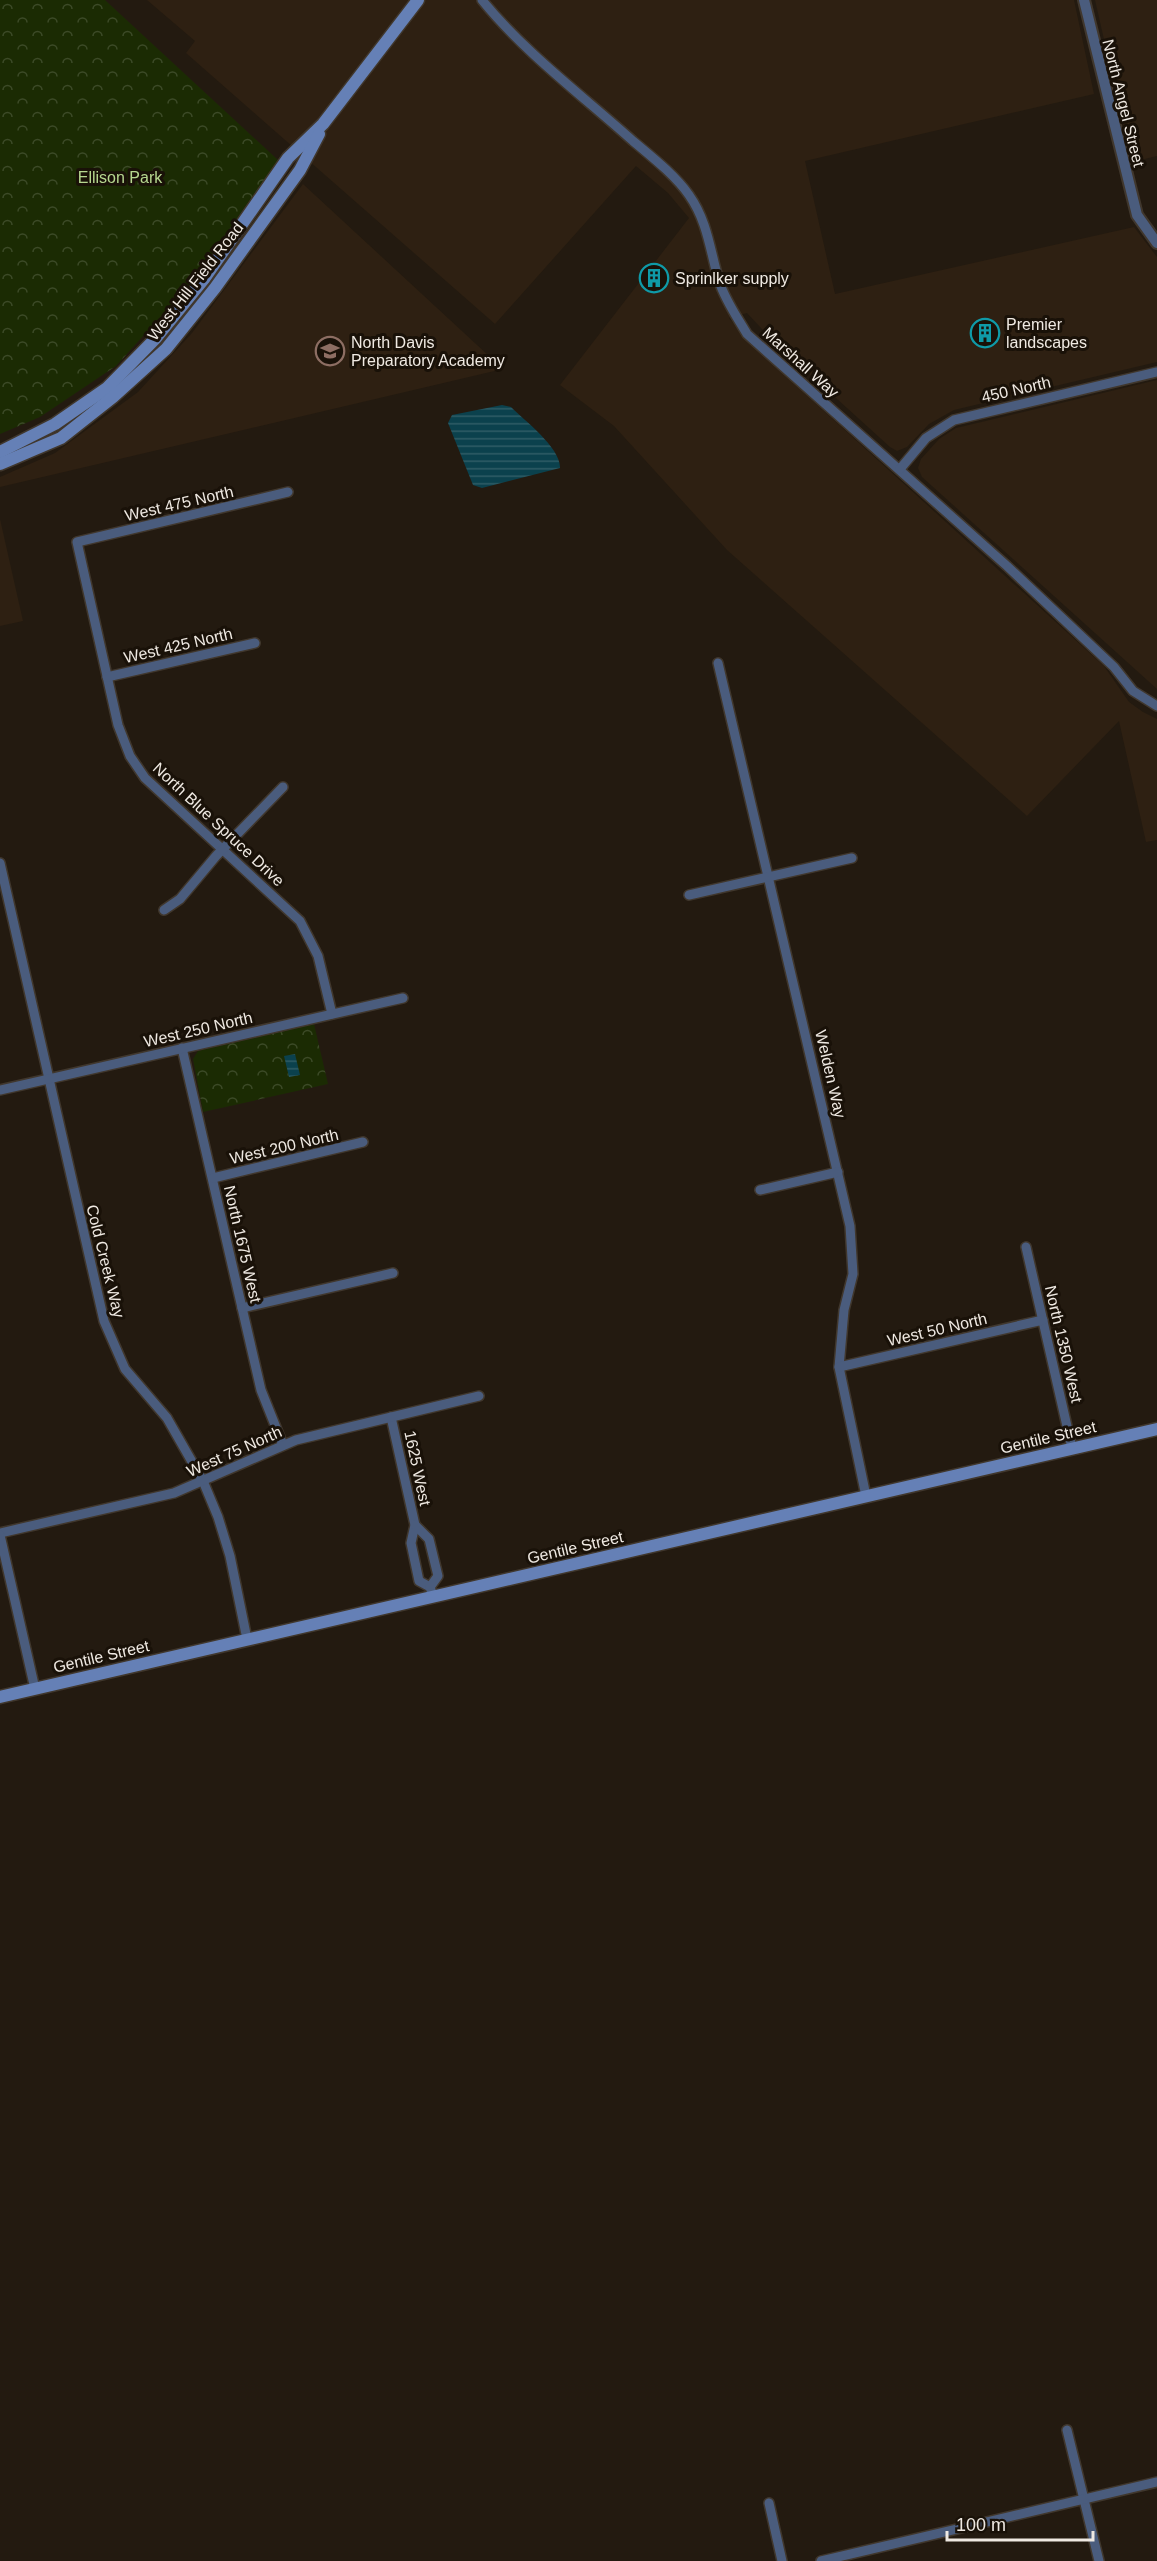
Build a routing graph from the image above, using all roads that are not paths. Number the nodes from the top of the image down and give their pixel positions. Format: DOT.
graph roads {
  1 [pos="418,0"];
  2 [pos="482,0"];
  3 [pos="1084,0"];
  4 [pos="323,124"];
  5 [pos="1157,243"];
  6 [pos="1157,372"];
  7 [pos="0,452"];
  8 [pos="0,464"];
  9 [pos="900,469"];
  10 [pos="288,492"];
  11 [pos="77,542"];
  12 [pos="255,643"];
  13 [pos="718,663"];
  14 [pos="107,677"];
  15 [pos="1157,706"];
  16 [pos="283,787"];
  17 [pos="222,850"];
  18 [pos="852,858"];
  19 [pos="0,863"];
  20 [pos="769,877"];
  21 [pos="689,895"];
  22 [pos="164,910"];
  23 [pos="404,998"];
  24 [pos="332,1014"];
  25 [pos="182,1048"];
  26 [pos="47,1078"];
  27 [pos="0,1090"];
  28 [pos="363,1142"];
  29 [pos="838,1172"];
  30 [pos="213,1178"];
  31 [pos="760,1190"];
  32 [pos="1026,1247"];
  33 [pos="393,1273"];
  34 [pos="242,1308"];
  35 [pos="1043,1320"];
  36 [pos="839,1367"];
  37 [pos="479,1396"];
  38 [pos="392,1417"];
  39 [pos="1157,1429"];
  40 [pos="283,1445"];
  41 [pos="1072,1448"];
  42 [pos="203,1481"];
  43 [pos="866,1496"];
  44 [pos="415,1525"];
  45 [pos="0,1534"];
  46 [pos="431,1592"];
  47 [pos="247,1639"];
  48 [pos="35,1689"];
  49 [pos="0,1697"];
  50 [pos="1067,2430"];
  51 [pos="1157,2482"];
  52 [pos="1084,2498"];
  53 [pos="769,2503"];
  54 [pos="782,2561"];
  55 [pos="821,2561"];
  56 [pos="1099,2561"];
  1 -- 4 [label="main road, West Hill Field Road"];
  2 -- 9 [label="street, Marshall Way"];
  3 -- 5 [label="street, North Angel Street"];
  4 -- 7 [label="main road, West Hill Field Road"];
  4 -- 8 [label="main road, West Hill Field Road"];
  6 -- 9 [label="street, 450 North"];
  9 -- 15 [label="street, Marshall Way"];
  10 -- 11 [label="street, West 475 North"];
  11 -- 14 [label="street, North Blue Spruce Drive"];
  12 -- 14 [label="street, West 425 North"];
  13 -- 20 [label="street, Welden Way"];
  14 -- 17 [label="street, North Blue Spruce Drive"];
  16 -- 17 [label="street"];
  17 -- 22 [label="street"];
  17 -- 24 [label="street, North Blue Spruce Drive"];
  18 -- 20 [label="street"];
  19 -- 26 [label="street, Cold Creek Way"];
  20 -- 21 [label="street"];
  20 -- 29 [label="street, Welden Way"];
  23 -- 24 [label="street, West 250 North"];
  24 -- 25 [label="street, West 250 North"];
  25 -- 26 [label="street, West 250 North"];
  25 -- 30 [label="street, North 1675 West"];
  26 -- 27 [label="street, West 250 North"];
  26 -- 42 [label="street, Cold Creek Way"];
  28 -- 30 [label="street, West 200 North"];
  29 -- 31 [label="street"];
  29 -- 36 [label="street, Welden Way"];
  30 -- 34 [label="street, North 1675 West"];
  32 -- 35 [label="street, North 1350 West"];
  33 -- 34 [label="street"];
  34 -- 40 [label="street, North 1675 West"];
  35 -- 36 [label="street, West 50 North"];
  35 -- 41 [label="street, North 1350 West"];
  36 -- 43 [label="street, Welden Way"];
  37 -- 38 [label="street, West 75 North"];
  38 -- 40 [label="street, West 75 North"];
  38 -- 44 [label="street, 1625 West"];
  39 -- 41 [label="main road, Gentile Street"];
  40 -- 42 [label="street, West 75 North"];
  41 -- 43 [label="main road, Gentile Street"];
  42 -- 45 [label="street, West 75 North"];
  42 -- 47 [label="street, Cold Creek Way"];
  43 -- 46 [label="main road, Gentile Street"];
  44 -- 46 [label="street, 1625 West"];
  44 -- 46 [label="street, 1625 West"];
  45 -- 48 [label="street"];
  46 -- 47 [label="main road, Gentile Street"];
  47 -- 48 [label="main road, Gentile Street"];
  48 -- 49 [label="main road, Gentile Street"];
  50 -- 52 [label="street"];
  51 -- 52 [label="street"];
  52 -- 55 [label="street"];
  52 -- 56 [label="street"];
  53 -- 54 [label="street"];
}
